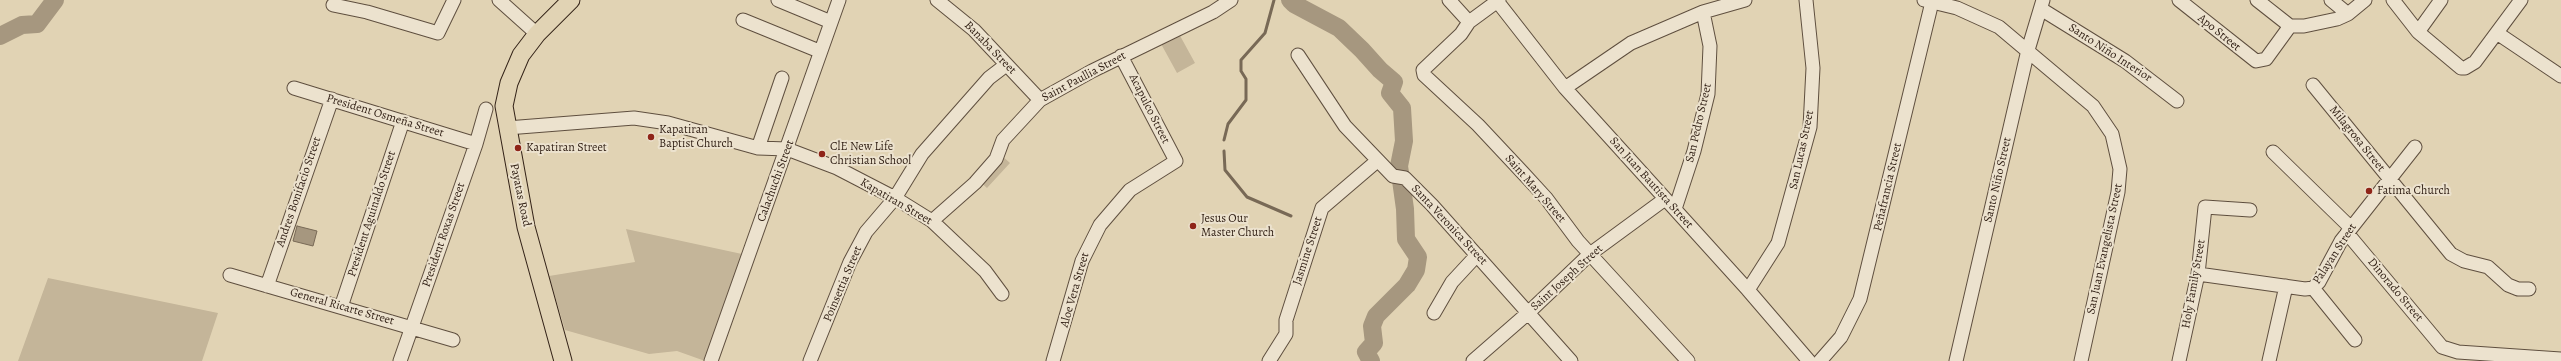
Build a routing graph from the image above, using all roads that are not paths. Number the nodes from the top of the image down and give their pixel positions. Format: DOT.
graph roads {
  1 [pos="454,0"];
  2 [pos="499,0"];
  3 [pos="571,0"];
  4 [pos="778,0"];
  5 [pos="839,0"];
  6 [pos="937,0"];
  7 [pos="1231,0"];
  8 [pos="1449,0"];
  9 [pos="1745,0"];
  10 [pos="1806,0"];
  11 [pos="2179,0"];
  12 [pos="2257,0"];
  13 [pos="2331,0"];
  14 [pos="2365,0"];
  15 [pos="2393,0"];
  16 [pos="2441,0"];
  17 [pos="2521,0"];
  18 [pos="1498,1"];
  19 [pos="1928,1"];
  20 [pos="2042,4"];
  21 [pos="333,5"];
  22 [pos="369,6"];
  23 [pos="1703,12"];
  24 [pos="2348,14"];
  25 [pos="743,20"];
  26 [pos="831,22"];
  27 [pos="1469,22"];
  28 [pos="2290,26"];
  29 [pos="2418,32"];
  30 [pos="2497,33"];
  31 [pos="537,34"];
  32 [pos="2028,50"];
  33 [pos="819,51"];
  34 [pos="1122,56"];
  35 [pos="1298,56"];
  36 [pos="1006,65"];
  37 [pos="2560,75"];
  38 [pos="782,78"];
  39 [pos="2313,86"];
  40 [pos="294,88"];
  41 [pos="1565,88"];
  42 [pos="332,99"];
  43 [pos="1040,100"];
  44 [pos="2177,101"];
  45 [pos="486,109"];
  46 [pos="403,121"];
  47 [pos="507,128"];
  48 [pos="476,144"];
  49 [pos="2415,147"];
  50 [pos="758,148"];
  51 [pos="788,149"];
  52 [pos="2274,152"];
  53 [pos="1376,160"];
  54 [pos="1176,161"];
  55 [pos="2389,178"];
  56 [pos="895,198"];
  57 [pos="1665,199"];
  58 [pos="1675,209"];
  59 [pos="2250,210"];
  60 [pos="932,222"];
  61 [pos="2349,230"];
  62 [pos="1590,254"];
  63 [pos="1477,255"];
  64 [pos="2198,274"];
  65 [pos="230,275"];
  66 [pos="267,286"];
  67 [pos="2286,286"];
  68 [pos="2312,288"];
  69 [pos="2528,288"];
  70 [pos="1748,290"];
  71 [pos="1002,294"];
  72 [pos="341,307"];
  73 [pos="1434,313"];
  74 [pos="1528,313"];
  75 [pos="411,328"];
  76 [pos="453,340"];
  77 [pos="2355,340"];
  78 [pos="2442,347"];
  79 [pos="2561,359"];
  80 [pos="712,360"];
  81 [pos="400,361"];
  82 [pos="563,361"];
  83 [pos="810,361"];
  84 [pos="1053,361"];
  85 [pos="1269,361"];
  86 [pos="1473,361"];
  87 [pos="1571,361"];
  88 [pos="1688,361"];
  89 [pos="1809,361"];
  90 [pos="1820,361"];
  91 [pos="1956,361"];
  92 [pos="2081,361"];
  93 [pos="2179,361"];
  94 [pos="2270,361"];
  95 [pos="2443,361"];
  1 -- 22 [label="street"];
  2 -- 31 [label="street"];
  3 -- 31 [label="main road, Payatas Road"];
  4 -- 26 [label="street"];
  5 -- 26 [label="street, Calachuchi Street"];
  6 -- 36 [label="street, Banaba Street"];
  7 -- 34 [label="street, Saint Paullia Street"];
  8 -- 27 [label="street"];
  9 -- 23 [label="street"];
  10 -- 70 [label="street, San Lucas Street"];
  11 -- 28 [label="street, Apo Street"];
  12 -- 28 [label="street"];
  13 -- 24 [label="street"];
  14 -- 24 [label="street"];
  15 -- 29 [label="street"];
  16 -- 29 [label="street"];
  17 -- 30 [label="street"];
  18 -- 27 [label="street"];
  18 -- 41 [label="street, San Juan Bautista Street"];
  19 -- 32 [label="street, San Juan Evangelista Street"];
  19 -- 90 [label="street, Peñafrancia Street"];
  20 -- 32 [label="street, Santo Niño Street"];
  20 -- 44 [label="street, Santo Niño Interior"];
  21 -- 22 [label="street"];
  23 -- 41 [label="street"];
  23 -- 58 [label="street, San Pedro Street"];
  24 -- 28 [label="street"];
  25 -- 33 [label="street"];
  26 -- 33 [label="street, Calachuchi Street"];
  27 -- 62 [label="street, Saint Mary Street"];
  29 -- 30 [label="street"];
  30 -- 37 [label="street"];
  31 -- 47 [label="main road, Payatas Road"];
  32 -- 91 [label="street, Santo Niño Street"];
  32 -- 92 [label="street, San Juan Evangelista Street"];
  33 -- 51 [label="street, Calachuchi Street"];
  34 -- 43 [label="street, Saint Paullia Street"];
  34 -- 54 [label="street, Acapulco Street"];
  35 -- 53 [label="street, Santa Veronica Street"];
  36 -- 43 [label="street, Banaba Street"];
  36 -- 56 [label="street, Poinsettia Street"];
  38 -- 50 [label="street"];
  39 -- 55 [label="street, Milagrosa Street"];
  40 -- 42 [label="street, President Osmeña Street"];
  41 -- 57 [label="street, San Juan Bautista Street"];
  42 -- 46 [label="street, President Osmeña Street"];
  42 -- 66 [label="street, Andres Bonifacio Street"];
  43 -- 60 [label="street, Saint Paullia Street"];
  45 -- 48 [label="street, President Roxas Street"];
  46 -- 48 [label="street, President Osmeña Street"];
  46 -- 72 [label="street, President Aguinaldo Street"];
  47 -- 50 [label="street, Kapatiran Street"];
  47 -- 82 [label="main road, Payatas Road"];
  48 -- 75 [label="street, President Roxas Street"];
  49 -- 55 [label="street, Palayan Street"];
  50 -- 51 [label="street, Kapatiran Street"];
  51 -- 56 [label="street, Kapatiran Street"];
  51 -- 80 [label="street, Calachuchi Street"];
  52 -- 61 [label="street, Dinorado Street"];
  53 -- 63 [label="street, Santa Veronica Street"];
  53 -- 85 [label="street, Jasmine Street"];
  54 -- 84 [label="street, Aloe Vera Street"];
  55 -- 61 [label="street, Palayan Street"];
  55 -- 69 [label="street, Milagrosa Street"];
  56 -- 60 [label="street, Kapatiran Street"];
  56 -- 83 [label="street, Poinsettia Street"];
  57 -- 58 [label="street, San Juan Bautista Street"];
  57 -- 62 [label="street, Saint Joseph Street"];
  58 -- 70 [label="street, San Juan Bautista Street"];
  59 -- 64 [label="street, Holy Family Street"];
  60 -- 71 [label="street, Kapatiran Street"];
  61 -- 68 [label="street, Palayan Street"];
  61 -- 78 [label="street, Dinorado Street"];
  62 -- 74 [label="street, Saint Joseph Street"];
  62 -- 88 [label="street, Saint Mary Street"];
  63 -- 73 [label="street"];
  63 -- 74 [label="street, Santa Veronica Street"];
  64 -- 67 [label="street, Palayan Street"];
  64 -- 93 [label="street, Holy Family Street"];
  65 -- 66 [label="street, General Ricarte Street"];
  66 -- 72 [label="street, General Ricarte Street"];
  67 -- 68 [label="street, Palayan Street"];
  67 -- 94 [label="street"];
  68 -- 77 [label="street"];
  70 -- 89 [label="street, San Juan Bautista Street"];
  72 -- 75 [label="street, General Ricarte Street"];
  74 -- 86 [label="street, Saint Joseph Street"];
  74 -- 87 [label="street, Santa Veronica Street"];
  75 -- 76 [label="street, General Ricarte Street"];
  75 -- 81 [label="street, President Roxas Street"];
  78 -- 79 [label="street"];
  78 -- 95 [label="street"];
}
